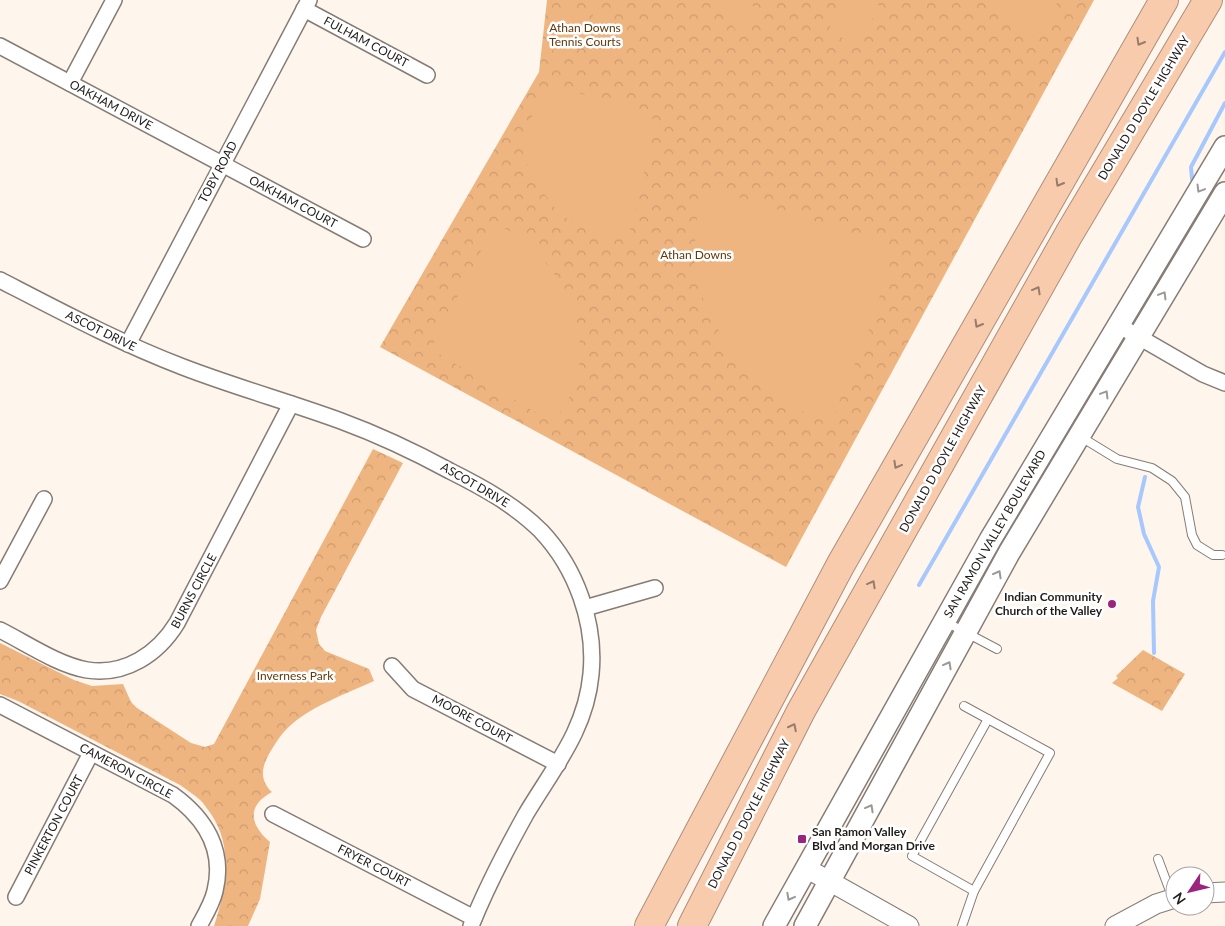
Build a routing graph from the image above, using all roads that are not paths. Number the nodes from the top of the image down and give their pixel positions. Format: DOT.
graph roads {
  1 [pos="114,0"];
  2 [pos="1164,0"];
  3 [pos="1208,0"];
  4 [pos="307,5"];
  5 [pos="0,46"];
  6 [pos="427,75"];
  7 [pos="70,83"];
  8 [pos="1225,147"];
  9 [pos="222,164"];
  10 [pos="1225,193"];
  11 [pos="363,239"];
  12 [pos="0,280"];
  13 [pos="1118,325"];
  14 [pos="1138,337"];
  15 [pos="128,344"];
  16 [pos="1225,383"];
  17 [pos="291,404"];
  18 [pos="1080,436"];
  19 [pos="44,499"];
  20 [pos="1222,555"];
  21 [pos="0,581"];
  22 [pos="656,588"];
  23 [pos="585,608"];
  24 [pos="944,620"];
  25 [pos="0,630"];
  26 [pos="966,632"];
  27 [pos="997,648"];
  28 [pos="392,666"];
  29 [pos="0,705"];
  30 [pos="964,706"];
  31 [pos="988,719"];
  32 [pos="91,753"];
  33 [pos="558,764"];
  34 [pos="273,814"];
  35 [pos="1158,859"];
  36 [pos="806,868"];
  37 [pos="1165,876"];
  38 [pos="829,881"];
  39 [pos="974,891"];
  40 [pos="16,897"];
  41 [pos="1165,902"];
  42 [pos="473,922"];
  43 [pos="199,926"];
  44 [pos="649,926"];
  45 [pos="692,926"];
  46 [pos="774,926"];
  47 [pos="805,926"];
  48 [pos="909,926"];
  49 [pos="962,926"];
  50 [pos="1115,926"];
  1 -- 7 [label="street"];
  2 -- 44 [label="highway, one-way"];
  45 -- 3 [label="highway, DONALD D DOYLE HIGHWAY, one-way"];
  4 -- 6 [label="street, FULHAM COURT"];
  4 -- 9 [label="street, TOBY ROAD"];
  5 -- 7 [label="street, OAKHAM DRIVE"];
  7 -- 9 [label="street, OAKHAM DRIVE"];
  8 -- 13 [label="main road, SAN RAMON VALLEY BOULEVARD, one-way"];
  9 -- 11 [label="street, OAKHAM COURT"];
  9 -- 15 [label="street, TOBY ROAD"];
  14 -- 10 [label="main road, SAN RAMON VALLEY BOULEVARD, one-way"];
  12 -- 15 [label="street, ASCOT DRIVE"];
  13 -- 14 [label="street"];
  13 -- 24 [label="main road, SAN RAMON VALLEY BOULEVARD"];
  14 -- 16 [label="street"];
  18 -- 14 [label="main road, SAN RAMON VALLEY BOULEVARD, one-way"];
  15 -- 17 [label="street, ASCOT DRIVE"];
  17 -- 23 [label="street, ASCOT DRIVE"];
  17 -- 25 [label="street, BURNS CIRCLE"];
  18 -- 20 [label="lane"];
  26 -- 18 [label="main road, SAN RAMON VALLEY BOULEVARD, one-way"];
  19 -- 21 [label="street"];
  22 -- 23 [label="street"];
  23 -- 33 [label="street, ASCOT DRIVE"];
  24 -- 26 [label="lane"];
  24 -- 36 [label="main road, SAN RAMON VALLEY BOULEVARD"];
  26 -- 27 [label="lane"];
  38 -- 26 [label="main road, SAN RAMON VALLEY BOULEVARD, one-way"];
  28 -- 33 [label="street, MOORE COURT"];
  29 -- 32 [label="street, CAMERON CIRCLE"];
  30 -- 31 [label="lane"];
  31 -- 39 [label="lane"];
  31 -- 39 [label="lane"];
  32 -- 40 [label="street, PINKERTON COURT"];
  32 -- 43 [label="street, CAMERON CIRCLE"];
  33 -- 42 [label="street, ASCOT DRIVE"];
  34 -- 42 [label="street, FRYER COURT"];
  35 -- 37 [label="lane"];
  36 -- 38 [label="street"];
  36 -- 46 [label="main road, SAN RAMON VALLEY BOULEVARD, one-way"];
  38 -- 47 [label="main road, SAN RAMON VALLEY BOULEVARD"];
  38 -- 48 [label="street"];
  39 -- 49 [label="lane"];
  41 -- 50 [label="street"];
}
